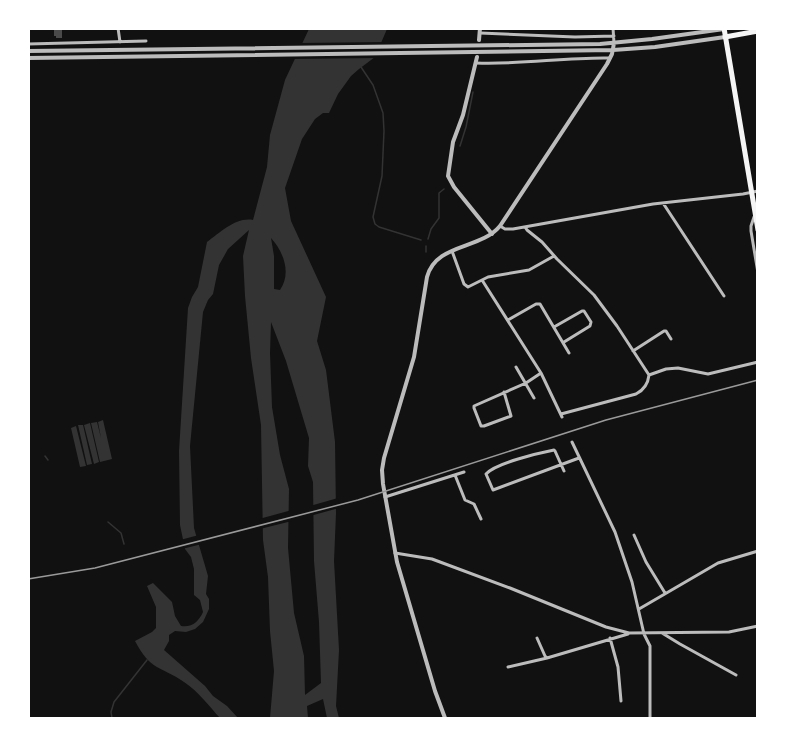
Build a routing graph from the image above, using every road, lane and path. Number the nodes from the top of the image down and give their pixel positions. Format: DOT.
graph roads {
  1 [pos="118,28"];
  2 [pos="613,28"];
  3 [pos="726,29"];
  4 [pos="480,31"];
  5 [pos="758,31"];
  6 [pos="614,36"];
  7 [pos="725,37"];
  8 [pos="479,40"];
  9 [pos="146,41"];
  10 [pos="120,42"];
  11 [pos="614,43"];
  12 [pos="28,44"];
  13 [pos="613,50"];
  14 [pos="28,51"];
  15 [pos="477,57"];
  16 [pos="28,58"];
  17 [pos="610,58"];
  18 [pos="476,63"];
  19 [pos="754,191"];
  20 [pos="663,202"];
  21 [pos="756,216"];
  22 [pos="500,226"];
  23 [pos="525,226"];
  24 [pos="758,230"];
  25 [pos="492,234"];
  26 [pos="452,251"];
  27 [pos="554,256"];
  28 [pos="758,273"];
  29 [pos="482,280"];
  30 [pos="724,296"];
  31 [pos="508,320"];
  32 [pos="554,327"];
  33 [pos="671,339"];
  34 [pos="563,342"];
  35 [pos="633,351"];
  36 [pos="569,353"];
  37 [pos="758,362"];
  38 [pos="516,367"];
  39 [pos="541,373"];
  40 [pos="649,375"];
  41 [pos="526,382"];
  42 [pos="504,392"];
  43 [pos="534,398"];
  44 [pos="572,442"];
  45 [pos="579,458"];
  46 [pos="562,465"];
  47 [pos="564,471"];
  48 [pos="464,472"];
  49 [pos="455,475"];
  50 [pos="385,497"];
  51 [pos="481,519"];
  52 [pos="634,535"];
  53 [pos="758,551"];
  54 [pos="395,553"];
  55 [pos="665,593"];
  56 [pos="639,609"];
  57 [pos="758,626"];
  58 [pos="629,633"];
  59 [pos="662,633"];
  60 [pos="644,634"];
  61 [pos="537,638"];
  62 [pos="610,638"];
  63 [pos="547,658"];
  64 [pos="508,668"];
  65 [pos="736,675"];
  66 [pos="621,701"];
  67 [pos="445,718"];
  68 [pos="650,718"];
  1 -- 10 [label="street"];
  2 -- 6 [label="street"];
  3 -- 7 [label="main road"];
  3 -- 11 [label="street"];
  4 -- 6 [label="street"];
  4 -- 8 [label="street"];
  5 -- 7 [label="main road"];
  6 -- 11 [label="street"];
  7 -- 13 [label="street"];
  7 -- 19 [label="main road"];
  9 -- 10 [label="street"];
  10 -- 12 [label="street"];
  11 -- 13 [label="street"];
  11 -- 14 [label="street"];
  13 -- 16 [label="street"];
  13 -- 17 [label="street"];
  15 -- 18 [label="street"];
  17 -- 18 [label="street"];
  17 -- 22 [label="street"];
  18 -- 25 [label="street"];
  19 -- 20 [label="street"];
  19 -- 21 [label="main road"];
  20 -- 23 [label="street"];
  20 -- 30 [label="street"];
  21 -- 24 [label="main road"];
  21 -- 28 [label="street"];
  22 -- 23 [label="street"];
  22 -- 25 [label="street"];
  23 -- 27 [label="street"];
  25 -- 26 [label="street"];
  26 -- 29 [label="street"];
  26 -- 50 [label="street"];
  27 -- 29 [label="street"];
  27 -- 35 [label="street"];
  29 -- 31 [label="street"];
  31 -- 32 [label="street"];
  31 -- 39 [label="street"];
  32 -- 34 [label="street"];
  32 -- 34 [label="street"];
  33 -- 35 [label="street"];
  34 -- 36 [label="street"];
  35 -- 40 [label="street"];
  37 -- 40 [label="street"];
  38 -- 41 [label="street"];
  39 -- 40 [label="street"];
  39 -- 41 [label="street"];
  41 -- 42 [label="street"];
  41 -- 43 [label="street"];
  42 -- 42 [label="street"];
  44 -- 45 [label="street"];
  45 -- 46 [label="street"];
  45 -- 56 [label="street"];
  46 -- 46 [label="street"];
  46 -- 47 [label="street"];
  48 -- 49 [label="street"];
  49 -- 50 [label="street"];
  49 -- 51 [label="street"];
  50 -- 54 [label="street"];
  52 -- 55 [label="street"];
  53 -- 55 [label="street"];
  54 -- 58 [label="street"];
  54 -- 67 [label="street"];
  55 -- 56 [label="street"];
  56 -- 60 [label="street"];
  57 -- 59 [label="street"];
  58 -- 60 [label="street"];
  58 -- 62 [label="street"];
  59 -- 60 [label="street"];
  59 -- 65 [label="street"];
  60 -- 68 [label="street"];
  61 -- 63 [label="street"];
  62 -- 63 [label="street"];
  62 -- 66 [label="street"];
  63 -- 64 [label="street"];
}
